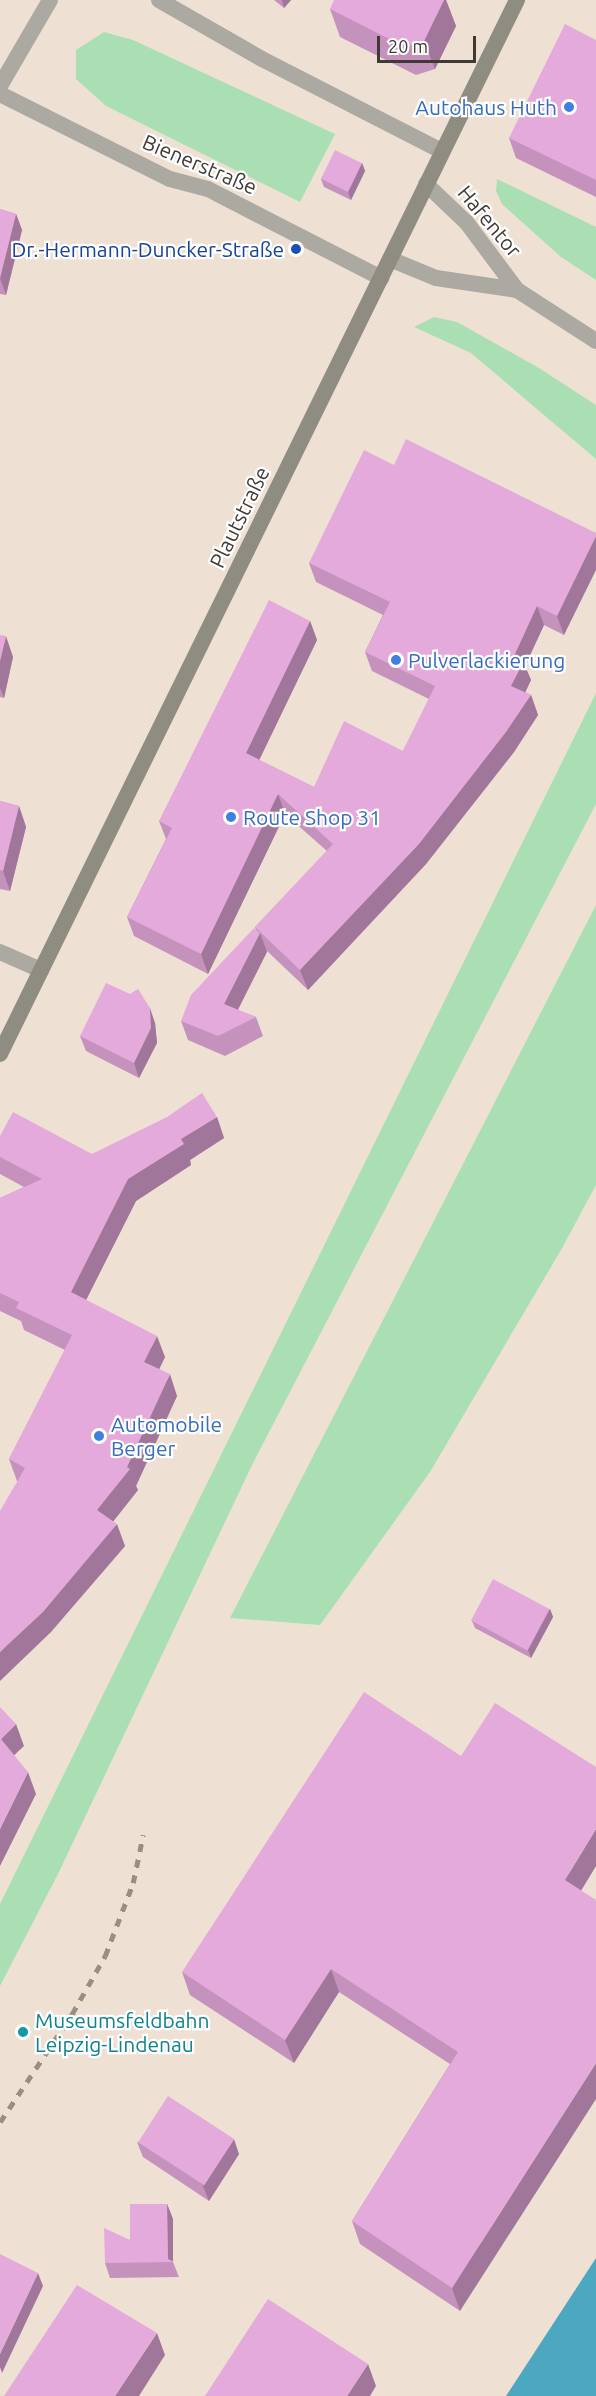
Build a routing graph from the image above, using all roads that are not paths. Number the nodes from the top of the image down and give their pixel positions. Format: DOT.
graph roads {
  1 [pos="50,0"];
  2 [pos="159,0"];
  3 [pos="517,0"];
  4 [pos="0,86"];
  5 [pos="0,94"];
  6 [pos="442,151"];
  7 [pos="426,184"];
  8 [pos="390,260"];
  9 [pos="381,278"];
  10 [pos="517,290"];
  11 [pos="596,341"];
  12 [pos="0,952"];
  13 [pos="41,970"];
  14 [pos="0,1054"];
  1 -- 4 [label="street"];
  2 -- 6 [label="street"];
  3 -- 6 [label="main road, Plautstraße"];
  5 -- 9 [label="street, Bienerstraße"];
  6 -- 7 [label="main road, Plautstraße"];
  7 -- 8 [label="main road, Plautstraße"];
  7 -- 10 [label="street, Hafentor"];
  8 -- 9 [label="main road, Plautstraße"];
  8 -- 10 [label="street, Hafentor"];
  9 -- 13 [label="main road, Plautstraße"];
  10 -- 11 [label="street, Hafentor"];
  12 -- 13 [label="street"];
  13 -- 14 [label="main road, Plautstraße"];
}
